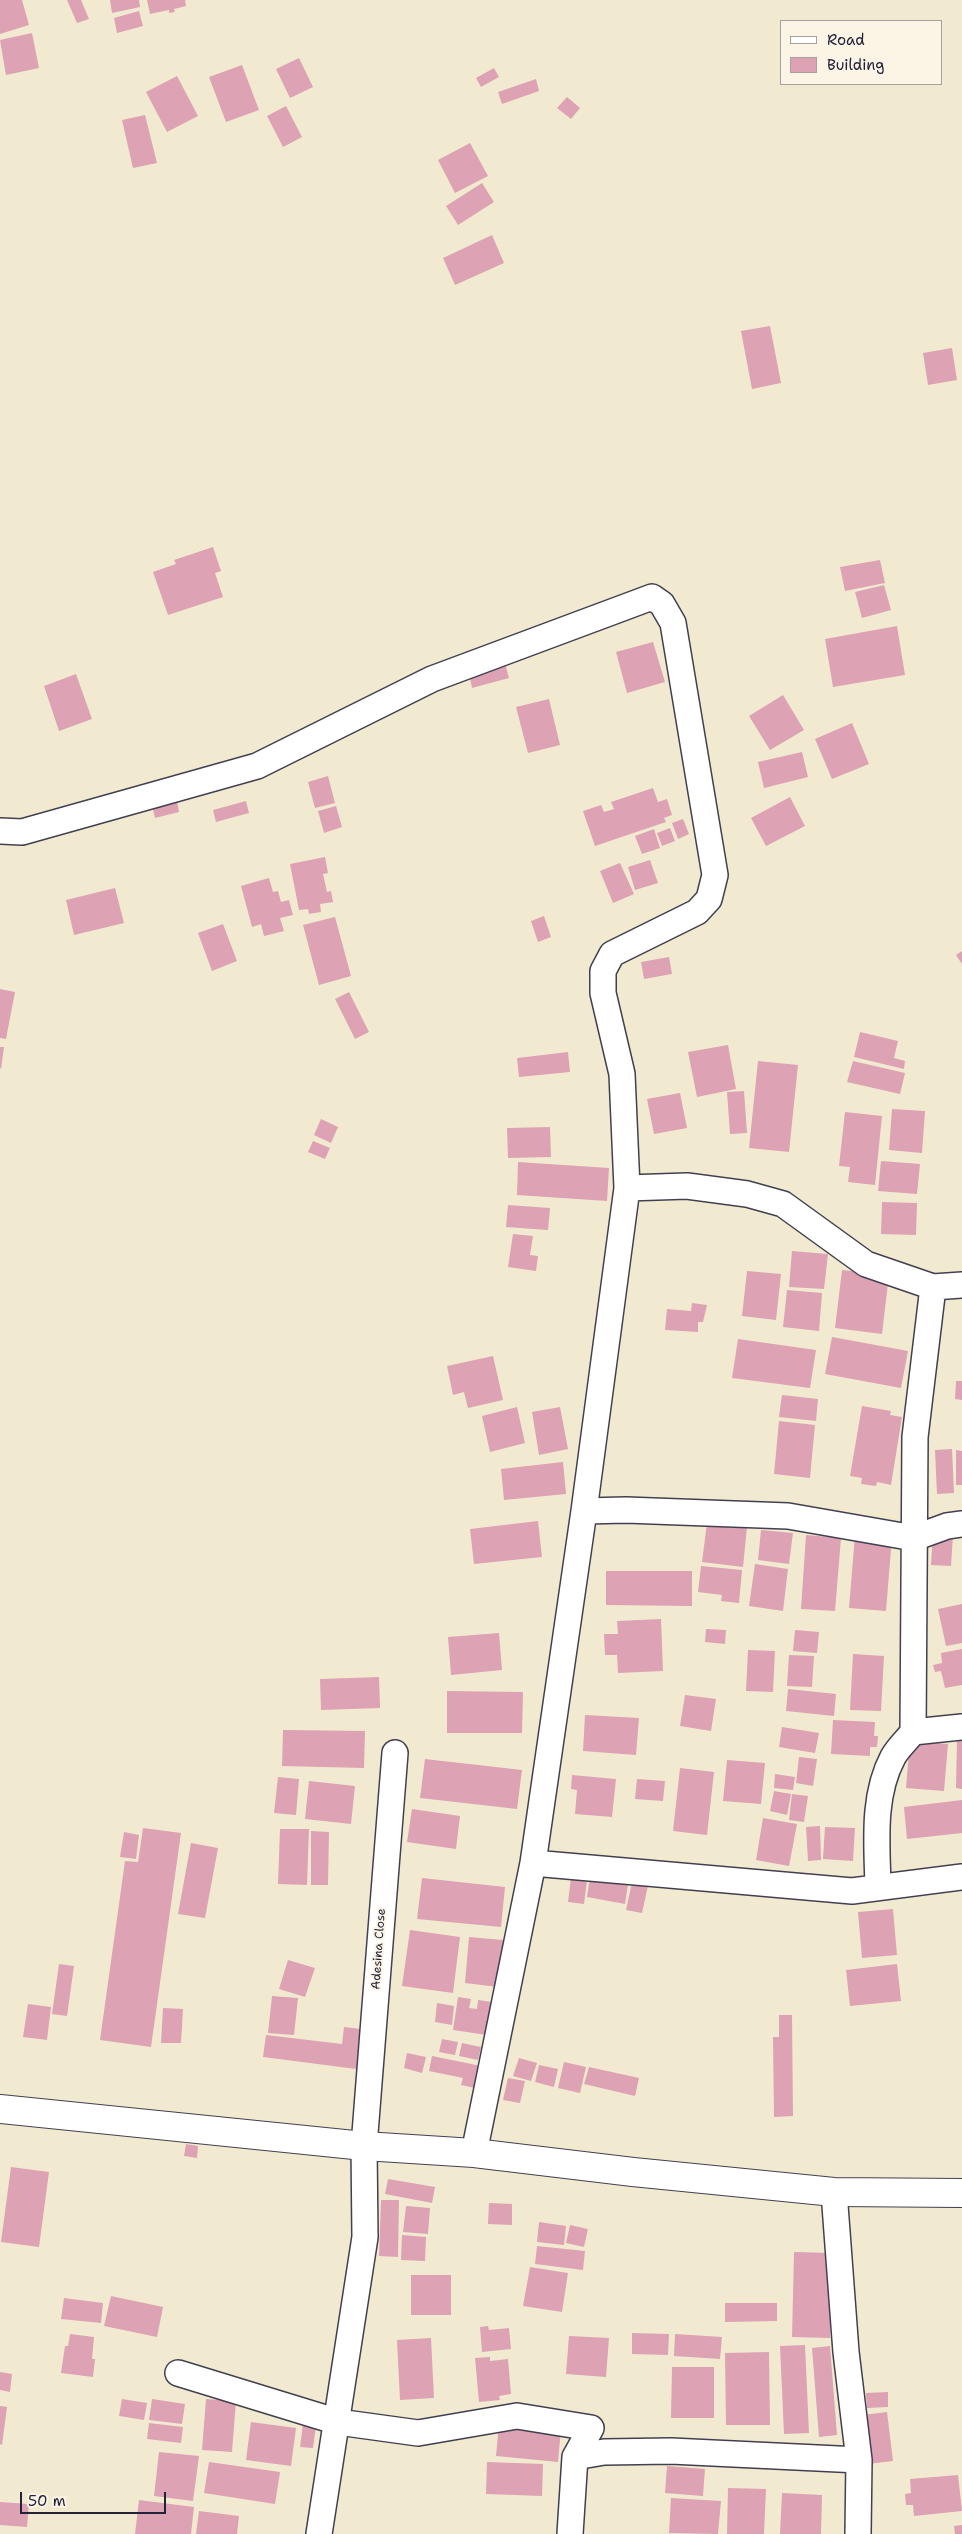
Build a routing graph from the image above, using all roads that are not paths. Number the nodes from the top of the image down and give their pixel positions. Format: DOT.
graph roads {
  1 [pos="0,831"];
  2 [pos="626,1188"];
  3 [pos="962,1285"];
  4 [pos="933,1286"];
  5 [pos="584,1511"];
  6 [pos="962,1524"];
  7 [pos="914,1538"];
  8 [pos="962,1727"];
  9 [pos="913,1732"];
  10 [pos="395,1753"];
  11 [pos="532,1863"];
  12 [pos="962,1877"];
  13 [pos="878,1887"];
  14 [pos="0,2109"];
  15 [pos="364,2146"];
  16 [pos="474,2153"];
  17 [pos="834,2192"];
  18 [pos="962,2193"];
  19 [pos="178,2373"];
  20 [pos="338,2422"];
  21 [pos="575,2457"];
  22 [pos="859,2460"];
  23 [pos="319,2534"];
  24 [pos="570,2534"];
  25 [pos="858,2534"];
  1 -- 2 [label="street"];
  2 -- 4 [label="street"];
  2 -- 5 [label="street"];
  3 -- 4 [label="street"];
  4 -- 7 [label="street"];
  5 -- 7 [label="street"];
  5 -- 11 [label="street"];
  6 -- 7 [label="street"];
  7 -- 9 [label="street"];
  8 -- 9 [label="street"];
  9 -- 13 [label="street"];
  10 -- 15 [label="street, Adesina Close"];
  11 -- 13 [label="street"];
  11 -- 16 [label="street"];
  12 -- 13 [label="street"];
  14 -- 15 [label="main road"];
  15 -- 16 [label="main road"];
  15 -- 20 [label="street, Adesina Close"];
  16 -- 17 [label="main road"];
  17 -- 18 [label="main road"];
  17 -- 22 [label="street"];
  19 -- 20 [label="street"];
  20 -- 21 [label="street"];
  20 -- 23 [label="street, Adesina Close"];
  21 -- 22 [label="street"];
  21 -- 24 [label="street"];
  22 -- 25 [label="street"];
}
